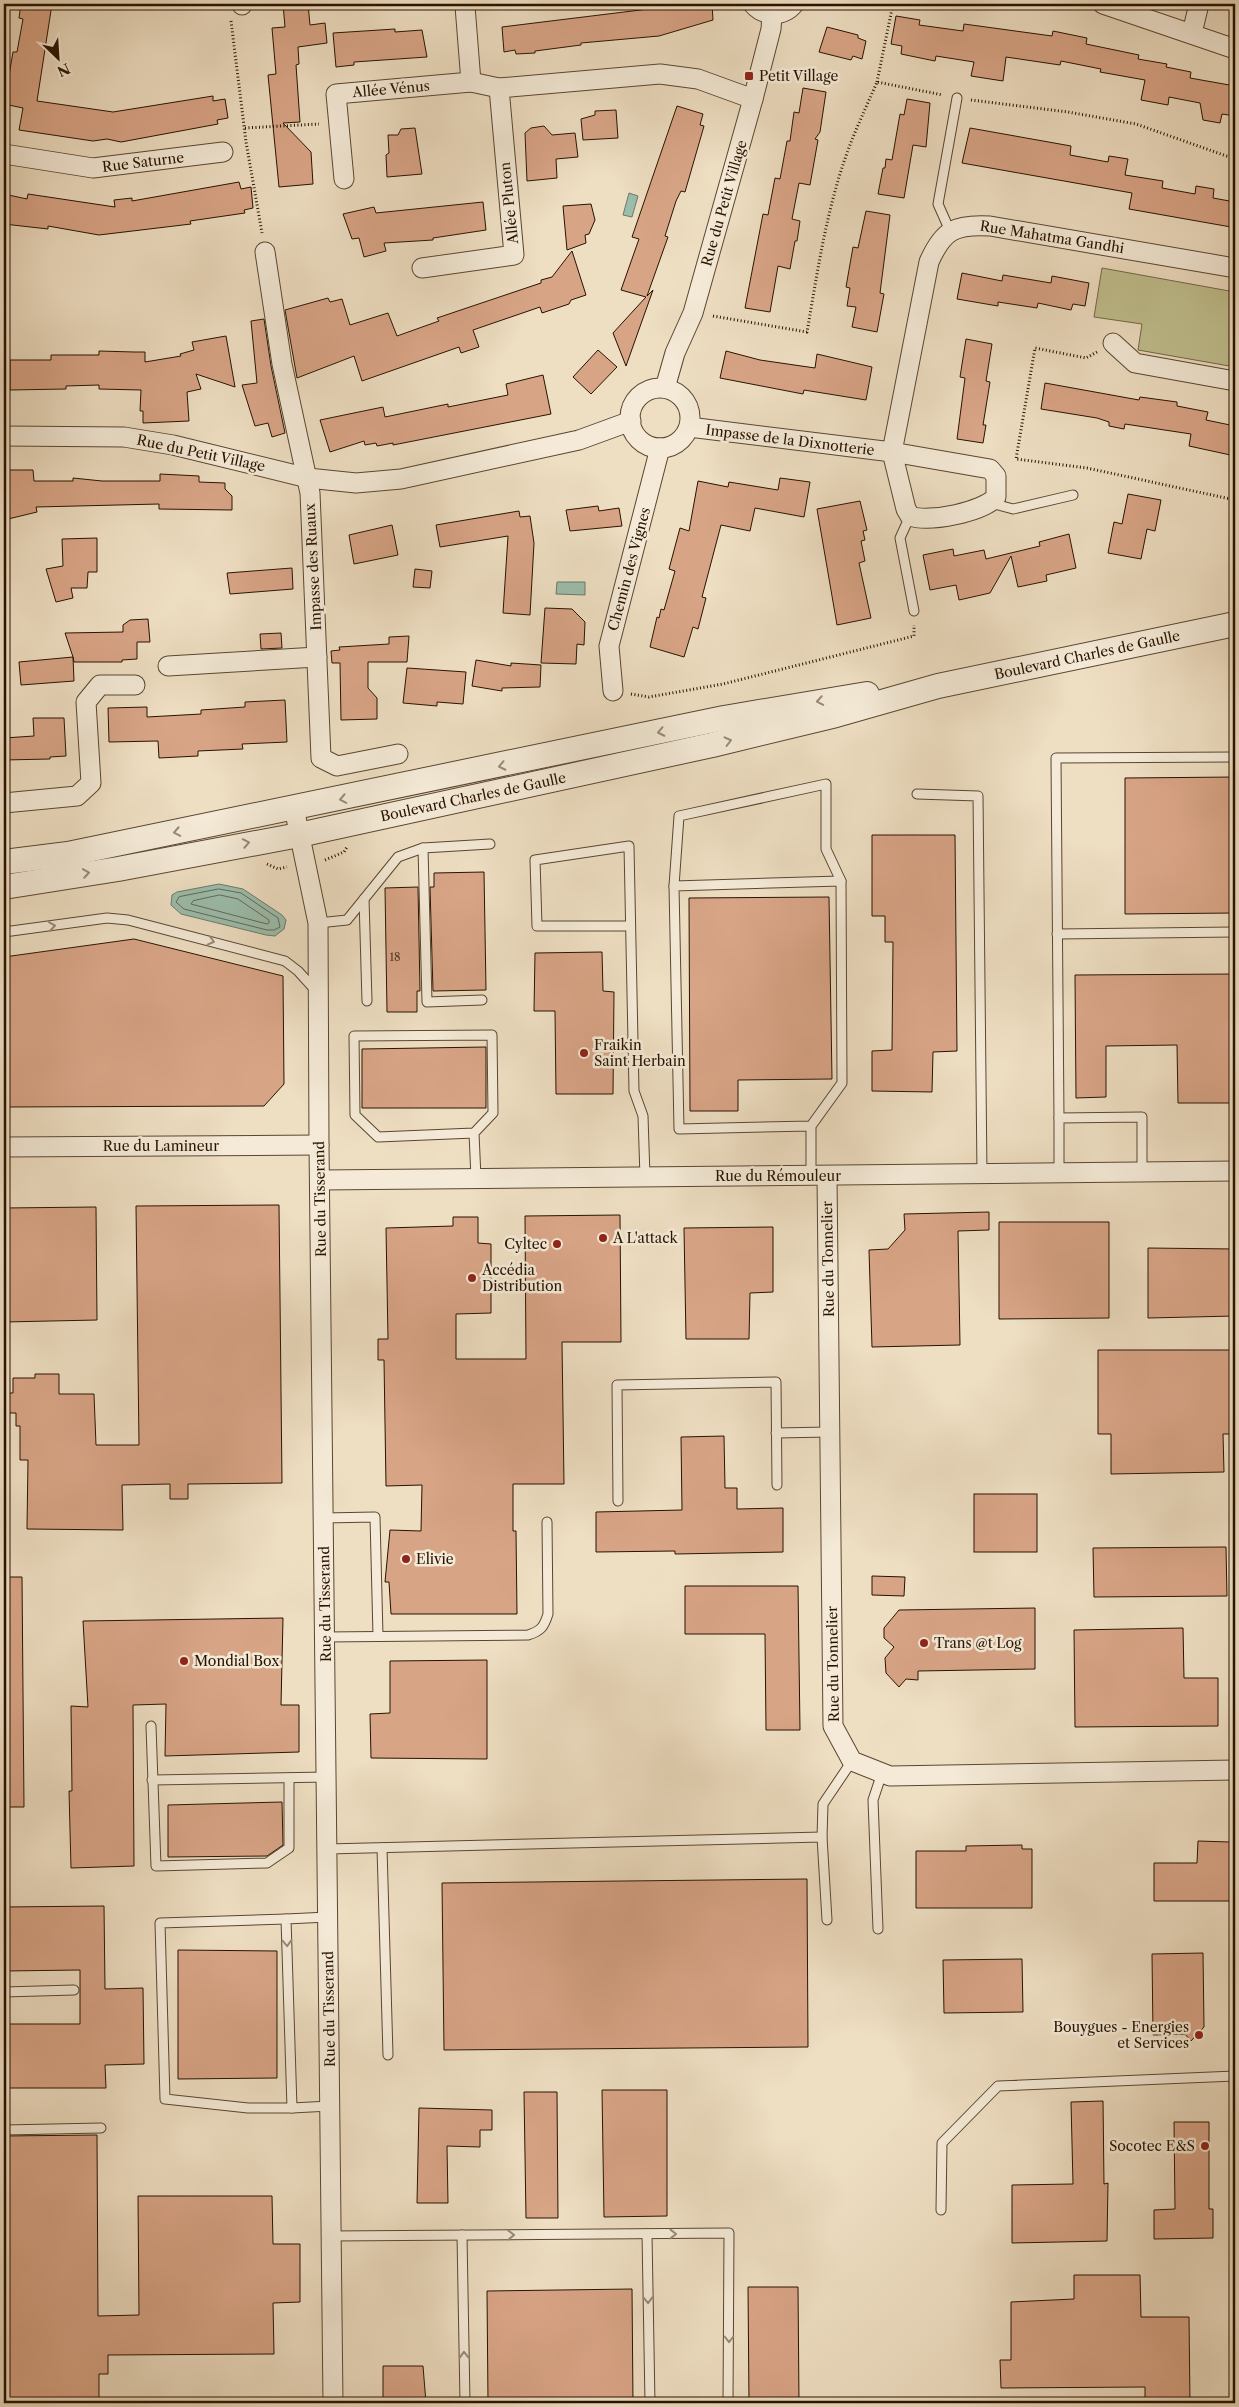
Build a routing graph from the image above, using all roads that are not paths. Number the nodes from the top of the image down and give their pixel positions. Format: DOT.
graph roads {
  1 [pos="753,4"];
  2 [pos="794,4"];
  3 [pos="1102,4"];
  4 [pos="1198,4"];
  5 [pos="465,6"];
  6 [pos="772,14"];
  7 [pos="1192,33"];
  8 [pos="1235,49"];
  9 [pos="485,85"];
  10 [pos="957,98"];
  11 [pos="753,99"];
  12 [pos="223,152"];
  13 [pos="4,154"];
  14 [pos="344,178"];
  15 [pos="950,231"];
  16 [pos="265,252"];
  17 [pos="422,268"];
  18 [pos="1235,268"];
  19 [pos="1114,343"];
  20 [pos="1235,381"];
  21 [pos="665,388"];
  22 [pos="631,421"];
  23 [pos="689,427"];
  24 [pos="4,436"];
  25 [pos="660,448"];
  26 [pos="892,452"];
  27 [pos="308,478"];
  28 [pos="1073,495"];
  29 [pos="991,503"];
  30 [pos="910,516"];
  31 [pos="914,611"];
  32 [pos="1235,624"];
  33 [pos="317,657"];
  34 [pos="168,666"];
  35 [pos="135,684"];
  36 [pos="938,686"];
  37 [pos="613,692"];
  38 [pos="398,754"];
  39 [pos="1235,757"];
  40 [pos="917,794"];
  41 [pos="4,804"];
  42 [pos="294,808"];
  43 [pos="299,835"];
  44 [pos="490,844"];
  45 [pos="423,848"];
  46 [pos="4,862"];
  47 [pos="841,881"];
  48 [pos="674,886"];
  49 [pos="4,887"];
  50 [pos="364,899"];
  51 [pos="318,923"];
  52 [pos="630,926"];
  53 [pos="4,932"];
  54 [pos="1235,932"];
  55 [pos="1057,934"];
  56 [pos="319,994"];
  57 [pos="482,1000"];
  58 [pos="367,1001"];
  59 [pos="1059,1118"];
  60 [pos="811,1126"];
  61 [pos="474,1133"];
  62 [pos="319,1145"];
  63 [pos="4,1147"];
  64 [pos="1235,1171"];
  65 [pos="1142,1172"];
  66 [pos="1059,1173"];
  67 [pos="982,1174"];
  68 [pos="819,1176"];
  69 [pos="645,1177"];
  70 [pos="476,1178"];
  71 [pos="320,1180"];
  72 [pos="829,1432"];
  73 [pos="776,1433"];
  74 [pos="777,1485"];
  75 [pos="618,1500"];
  76 [pos="324,1518"];
  77 [pos="547,1522"];
  78 [pos="378,1636"];
  79 [pos="325,1637"];
  80 [pos="151,1726"];
  81 [pos="852,1761"];
  82 [pos="1235,1770"];
  83 [pos="882,1773"];
  84 [pos="326,1777"];
  85 [pos="289,1778"];
  86 [pos="152,1780"];
  87 [pos="822,1837"];
  88 [pos="382,1848"];
  89 [pos="328,1849"];
  90 [pos="328,1917"];
  91 [pos="286,1919"];
  92 [pos="826,1920"];
  93 [pos="878,1929"];
  94 [pos="74,1990"];
  95 [pos="4,1992"];
  96 [pos="388,2055"];
  97 [pos="1235,2076"];
  98 [pos="330,2106"];
  99 [pos="292,2108"];
  100 [pos="101,2128"];
  101 [pos="4,2130"];
  102 [pos="941,2210"];
  103 [pos="647,2234"];
  104 [pos="462,2235"];
  105 [pos="331,2236"];
  106 [pos="333,2403"];
  107 [pos="465,2403"];
  108 [pos="650,2403"];
  109 [pos="728,2403"];
  1 -- 6 [label="street"];
  2 -- 6 [label="street"];
  3 -- 7 [label="street"];
  4 -- 7 [label="street"];
  5 -- 9 [label="street"];
  6 -- 11 [label="street, Rue du Petit Village"];
  7 -- 8 [label="street"];
  9 -- 11 [label="street"];
  9 -- 14 [label="street, Allée Vénus"];
  9 -- 17 [label="street, Allée Pluton"];
  10 -- 15 [label="lane"];
  11 -- 21 [label="street, Rue du Petit Village"];
  12 -- 13 [label="street, Rue Saturne"];
  15 -- 18 [label="street, Rue Mahatma Gandhi"];
  15 -- 26 [label="street"];
  16 -- 27 [label="street"];
  19 -- 20 [label="street"];
  21 -- 22 [label="street"];
  21 -- 23 [label="street"];
  22 -- 25 [label="street"];
  22 -- 27 [label="street, Rue du Petit Village"];
  23 -- 25 [label="street"];
  23 -- 26 [label="street, Impasse de la Dixnotterie"];
  24 -- 27 [label="street, Rue du Petit Village"];
  25 -- 37 [label="street, Chemin des Vignes"];
  26 -- 29 [label="street, Impasse de la Dixnotterie"];
  26 -- 30 [label="street, Impasse de la Dixnotterie"];
  27 -- 33 [label="street, Impasse des Ruaux"];
  28 -- 29 [label="lane"];
  29 -- 30 [label="street"];
  30 -- 31 [label="lane"];
  32 -- 36 [label="street, Boulevard Charles de Gaulle"];
  33 -- 34 [label="street"];
  33 -- 38 [label="street, Impasse des Ruaux"];
  35 -- 41 [label="street"];
  36 -- 42 [label="street, Boulevard Charles de Gaulle, one-way"];
  43 -- 36 [label="street, Boulevard Charles de Gaulle, one-way"];
  39 -- 55 [label="lane"];
  40 -- 67 [label="lane"];
  42 -- 43 [label="street, Rue du Tisserand"];
  42 -- 46 [label="street, Boulevard Charles de Gaulle, one-way"];
  49 -- 43 [label="street, Boulevard Charles de Gaulle, one-way"];
  43 -- 51 [label="street, Rue du Tisserand"];
  44 -- 45 [label="lane"];
  45 -- 50 [label="lane"];
  45 -- 57 [label="lane"];
  47 -- 48 [label="lane"];
  47 -- 48 [label="lane"];
  47 -- 60 [label="lane"];
  48 -- 60 [label="lane"];
  50 -- 51 [label="lane"];
  50 -- 58 [label="lane"];
  51 -- 56 [label="street, Rue du Tisserand"];
  52 -- 52 [label="lane"];
  52 -- 69 [label="lane"];
  53 -- 56 [label="lane, one-way"];
  54 -- 55 [label="lane"];
  55 -- 59 [label="lane"];
  56 -- 62 [label="street, Rue du Tisserand"];
  59 -- 65 [label="lane"];
  59 -- 66 [label="lane"];
  60 -- 68 [label="lane"];
  61 -- 61 [label="lane"];
  61 -- 70 [label="lane"];
  62 -- 63 [label="street, Rue du Lamineur"];
  62 -- 71 [label="street, Rue du Tisserand"];
  64 -- 65 [label="street, Rue du Rémouleur"];
  65 -- 66 [label="street, Rue du Rémouleur"];
  66 -- 67 [label="street, Rue du Rémouleur"];
  67 -- 68 [label="street, Rue du Rémouleur"];
  68 -- 69 [label="street, Rue du Rémouleur"];
  68 -- 72 [label="street, Rue du Tonnelier"];
  69 -- 70 [label="street, Rue du Rémouleur"];
  70 -- 71 [label="street, Rue du Rémouleur"];
  71 -- 76 [label="street, Rue du Tisserand"];
  72 -- 73 [label="lane"];
  72 -- 81 [label="street, Rue du Tonnelier"];
  73 -- 74 [label="lane"];
  73 -- 75 [label="lane"];
  76 -- 78 [label="lane"];
  76 -- 79 [label="street, Rue du Tisserand"];
  77 -- 78 [label="lane"];
  78 -- 79 [label="lane"];
  79 -- 84 [label="street, Rue du Tisserand"];
  80 -- 86 [label="lane"];
  81 -- 83 [label="street"];
  81 -- 87 [label="lane"];
  82 -- 83 [label="street"];
  83 -- 93 [label="lane"];
  84 -- 85 [label="lane"];
  84 -- 89 [label="street, Rue du Tisserand"];
  85 -- 86 [label="lane"];
  85 -- 86 [label="lane"];
  87 -- 88 [label="lane"];
  87 -- 92 [label="lane"];
  88 -- 89 [label="lane"];
  88 -- 96 [label="lane"];
  89 -- 90 [label="street, Rue du Tisserand"];
  90 -- 91 [label="lane"];
  90 -- 98 [label="street, Rue du Tisserand"];
  91 -- 99 [label="lane, one-way"];
  91 -- 99 [label="lane"];
  94 -- 95 [label="lane"];
  97 -- 102 [label="lane"];
  98 -- 99 [label="lane"];
  98 -- 105 [label="street, Rue du Tisserand"];
  100 -- 101 [label="lane"];
  104 -- 103 [label="lane, one-way"];
  103 -- 108 [label="lane, one-way"];
  103 -- 109 [label="lane, one-way"];
  104 -- 105 [label="lane"];
  107 -- 104 [label="lane, one-way"];
  105 -- 106 [label="street, Rue du Tisserand"];
}
